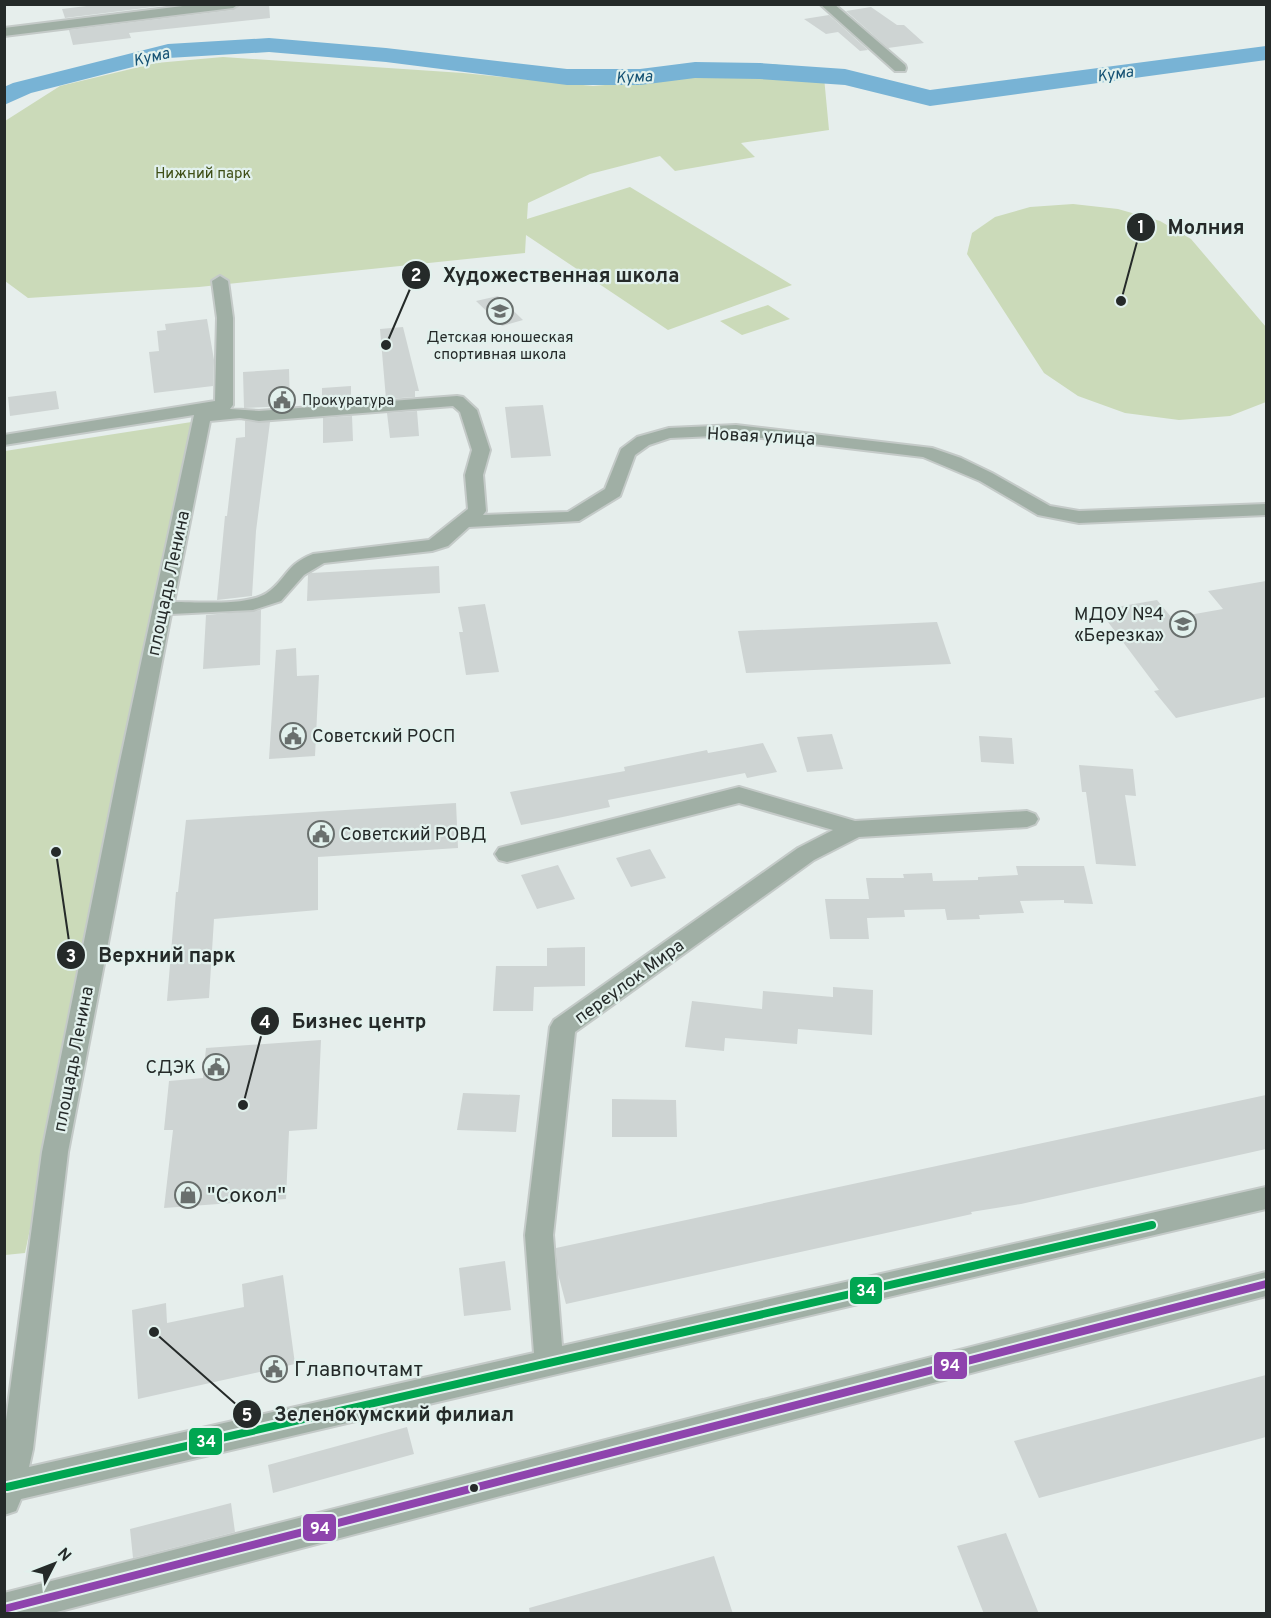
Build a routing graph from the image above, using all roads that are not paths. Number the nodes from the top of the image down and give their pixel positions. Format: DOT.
graph roads {
  1 [pos="233,4"];
  2 [pos="826,4"];
  3 [pos="4,32"];
  4 [pos="900,68"];
  5 [pos="220,281"];
  6 [pos="203,412"];
  7 [pos="4,440"];
  8 [pos="1266,510"];
  9 [pos="464,522"];
  10 [pos="163,608"];
  11 [pos="1028,819"];
  12 [pos="855,829"];
  13 [pos="507,854"];
  14 [pos="1266,1198"];
  15 [pos="1266,1284"];
  16 [pos="549,1362"];
  17 [pos="6,1495"];
  18 [pos="4,1609"];
  1 -- 3 [label="street"];
  2 -- 4 [label="street"];
  5 -- 6 [label="street"];
  6 -- 7 [label="street"];
  6 -- 9 [label="street"];
  6 -- 10 [label="street, площадь Ленина"];
  8 -- 9 [label="street, Новая улица"];
  9 -- 10 [label="street"];
  10 -- 17 [label="street, площадь Ленина"];
  11 -- 12 [label="street, переулок Мира"];
  12 -- 13 [label="street, переулок Мира"];
  12 -- 16 [label="street, переулок Мира"];
  14 -- 16 [label="street"];
  15 -- 18 [label="street"];
  16 -- 17 [label="street"];
}
